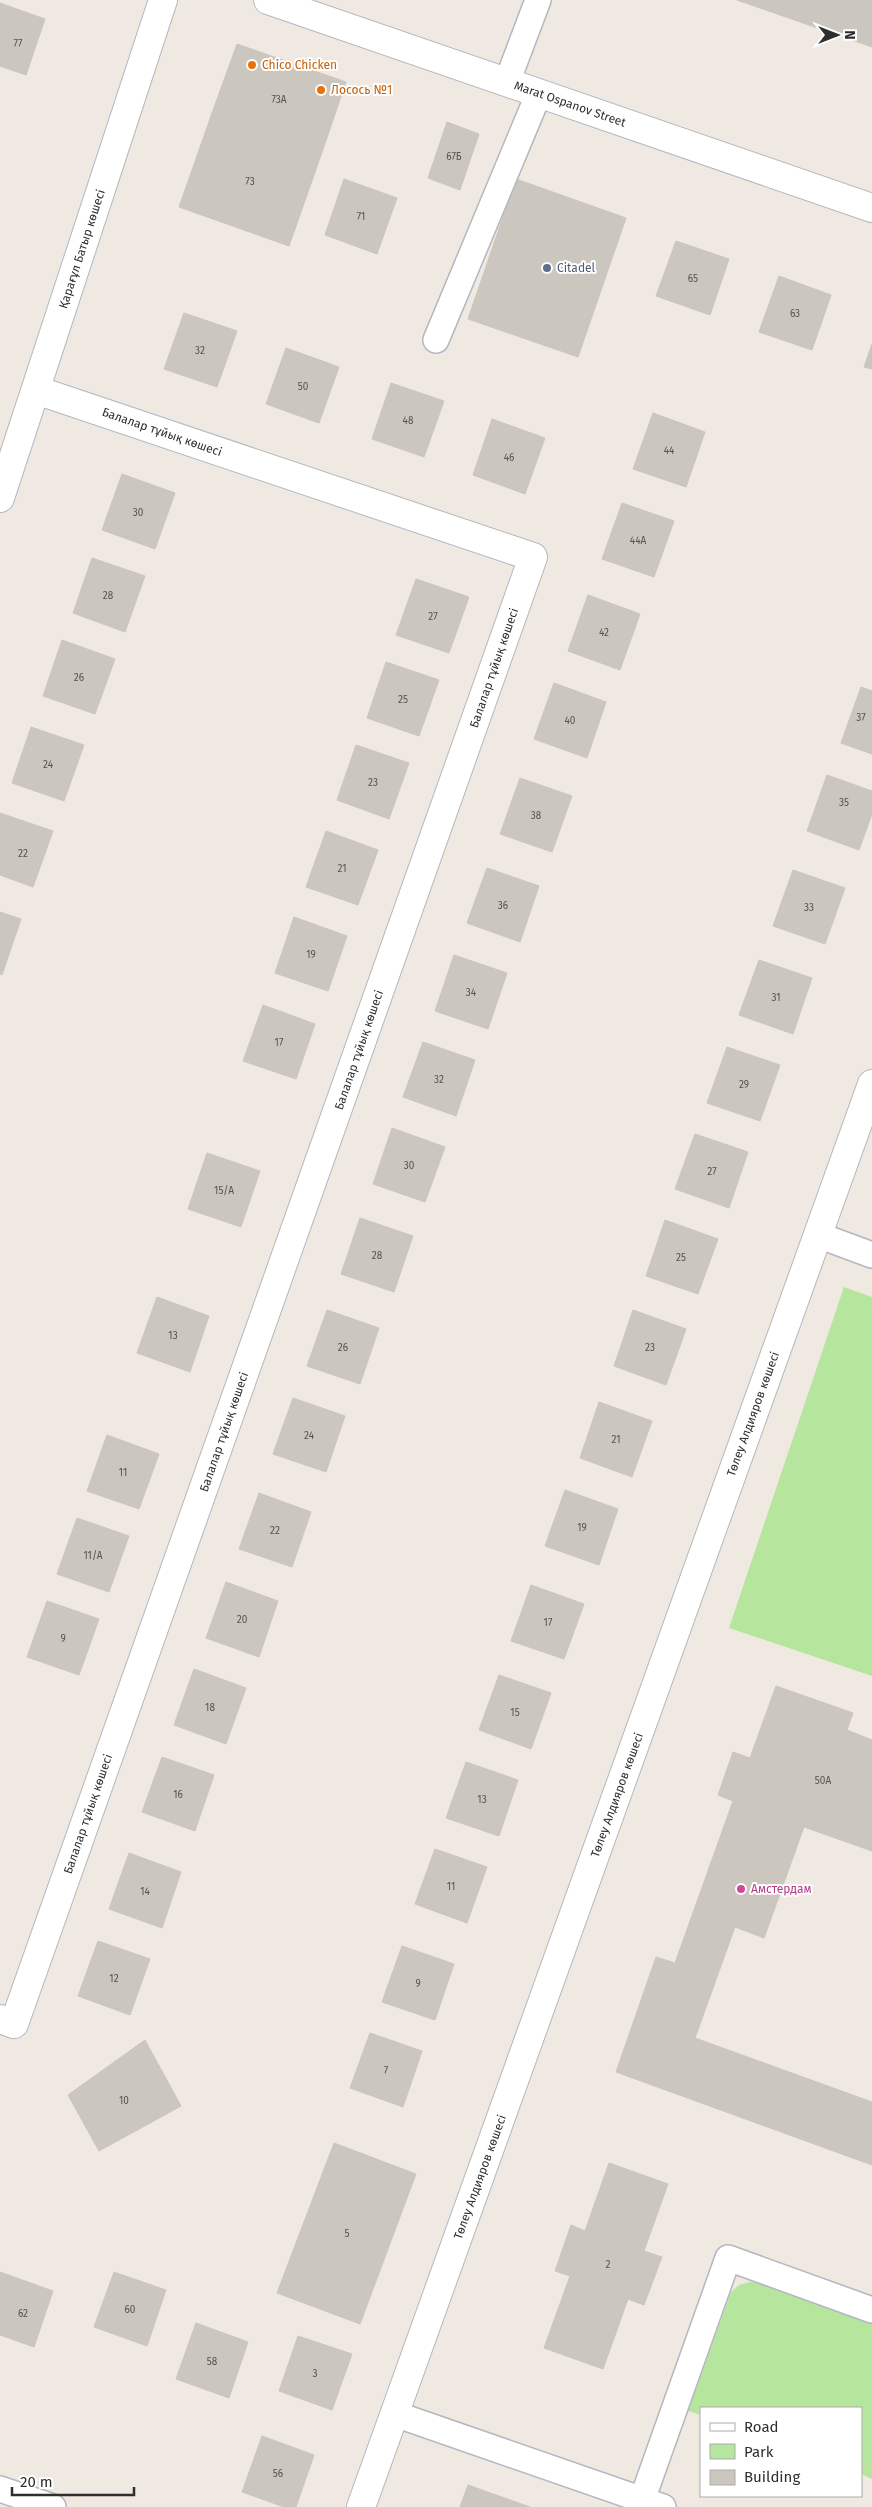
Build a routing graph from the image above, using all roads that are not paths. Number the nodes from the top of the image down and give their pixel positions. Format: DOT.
graph roads {
  1 [pos="163,0"];
  2 [pos="268,0"];
  3 [pos="538,0"];
  4 [pos="507,82"];
  5 [pos="539,93"];
  6 [pos="872,208"];
  7 [pos="436,340"];
  8 [pos="36,390"];
  9 [pos="0,498"];
  10 [pos="872,1084"];
  11 [pos="818,1235"];
  12 [pos="872,1254"];
  13 [pos="0,2019"];
  14 [pos="872,2310"];
  15 [pos="395,2414"];
  16 [pos="0,2489"];
  17 [pos="652,2504"];
  18 [pos="53,2507"];
  19 [pos="361,2507"];
  1 -- 8 [label="street, Қарағұл Батыр көшесі"];
  2 -- 4 [label="street, Marat Ospanov Street"];
  3 -- 4 [label="lane"];
  4 -- 5 [label="street, Marat Ospanov Street"];
  5 -- 6 [label="street, Marat Ospanov Street"];
  5 -- 7 [label="lane"];
  8 -- 9 [label="street, Қарағұл Батыр көшесі"];
  8 -- 13 [label="street, Балалар тұйық көшесі"];
  10 -- 11 [label="street, Төлеу Алдияров көшесі"];
  11 -- 12 [label="lane"];
  11 -- 15 [label="street, Төлеу Алдияров көшесі"];
  14 -- 17 [label="lane"];
  15 -- 17 [label="lane"];
  15 -- 19 [label="street, Төлеу Алдияров көшесі"];
  16 -- 18 [label="lane"];
}
